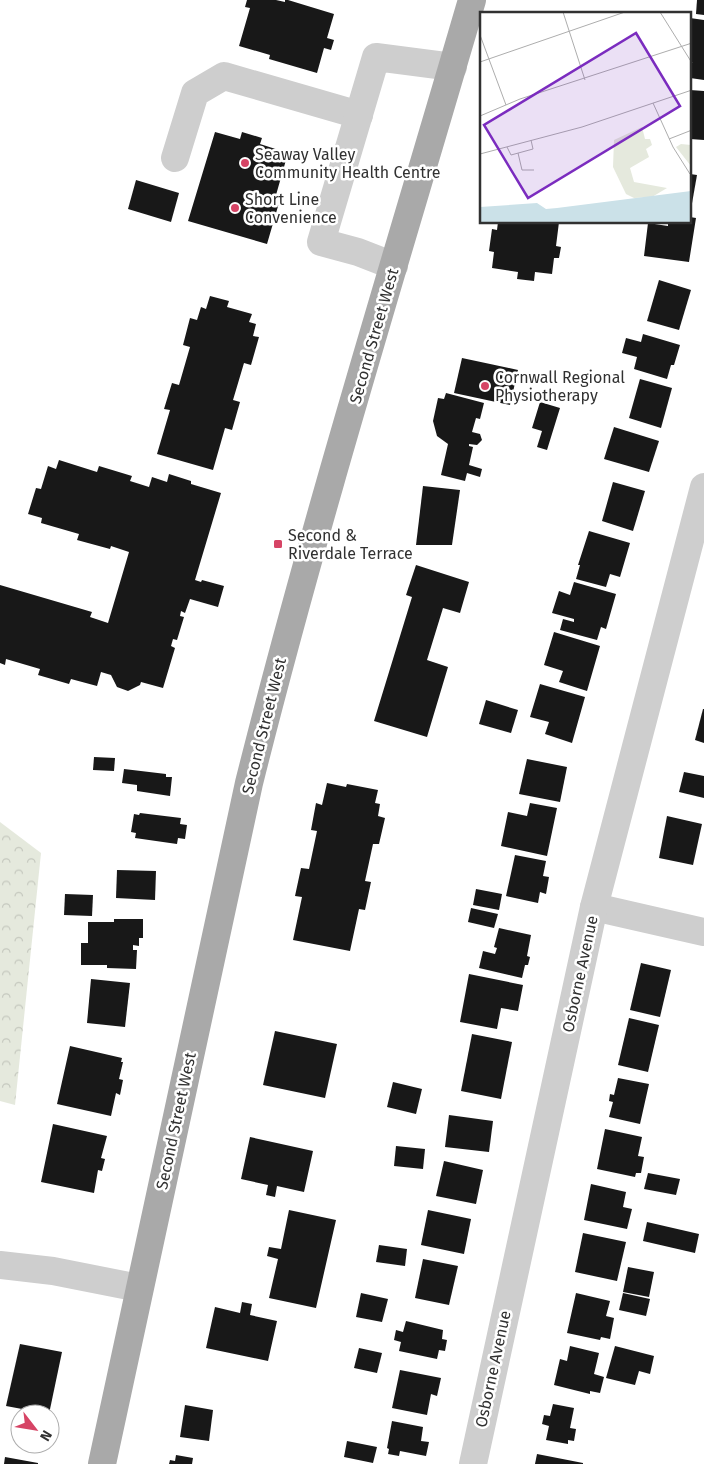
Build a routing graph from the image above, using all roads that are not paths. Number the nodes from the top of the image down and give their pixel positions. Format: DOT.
graph roads {
  1 [pos="472,0"];
  2 [pos="453,67"];
  3 [pos="359,115"];
  4 [pos="175,158"];
  5 [pos="394,266"];
  6 [pos="704,487"];
  7 [pos="594,907"];
  8 [pos="704,932"];
  9 [pos="0,1265"];
  10 [pos="140,1288"];
  11 [pos="102,1464"];
  12 [pos="473,1464"];
  1 -- 2 [label="main road, Second Street West"];
  2 -- 3 [label="street"];
  2 -- 5 [label="main road, Second Street West"];
  3 -- 4 [label="street"];
  3 -- 5 [label="street"];
  5 -- 10 [label="main road, Second Street West"];
  6 -- 7 [label="street, Osborne Avenue"];
  7 -- 8 [label="street"];
  7 -- 12 [label="street, Osborne Avenue"];
  9 -- 10 [label="street"];
  10 -- 11 [label="main road, Second Street West"];
}
